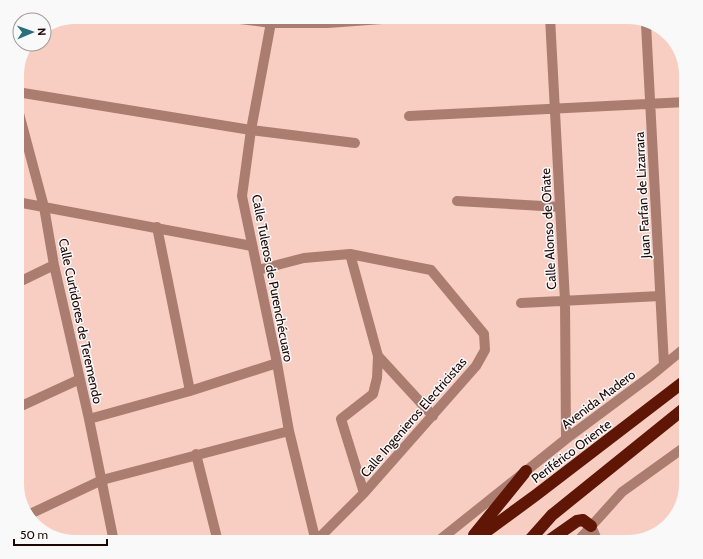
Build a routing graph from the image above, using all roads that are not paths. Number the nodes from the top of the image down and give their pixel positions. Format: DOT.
graph roads {
  1 [pos="271,24"];
  2 [pos="550,24"];
  3 [pos="646,28"];
  4 [pos="24,93"];
  5 [pos="679,102"];
  6 [pos="650,103"];
  7 [pos="555,108"];
  8 [pos="409,116"];
  9 [pos="251,130"];
  10 [pos="24,132"];
  11 [pos="355,143"];
  12 [pos="457,201"];
  13 [pos="24,203"];
  14 [pos="44,207"];
  15 [pos="560,207"];
  16 [pos="157,227"];
  17 [pos="252,246"];
  18 [pos="350,254"];
  19 [pos="54,265"];
  20 [pos="258,270"];
  21 [pos="24,278"];
  22 [pos="660,296"];
  23 [pos="565,301"];
  24 [pos="521,303"];
  25 [pos="679,353"];
  26 [pos="378,356"];
  27 [pos="277,363"];
  28 [pos="664,365"];
  29 [pos="80,379"];
  30 [pos="679,385"];
  31 [pos="190,391"];
  32 [pos="24,405"];
  33 [pos="679,413"];
  34 [pos="433,416"];
  35 [pos="89,419"];
  36 [pos="289,431"];
  37 [pos="566,439"];
  38 [pos="679,451"];
  39 [pos="196,454"];
  40 [pos="526,471"];
  41 [pos="102,480"];
  42 [pos="364,493"];
  43 [pos="33,513"];
  44 [pos="591,526"];
  45 [pos="113,535"];
  46 [pos="216,535"];
  47 [pos="315,535"];
  48 [pos="322,535"];
  49 [pos="446,535"];
  50 [pos="475,535"];
  51 [pos="482,535"];
  52 [pos="534,535"];
  53 [pos="557,535"];
  54 [pos="583,535"];
  55 [pos="595,535"];
  1 -- 9 [label="street, Calle Tuleros de Purenchécuaro"];
  2 -- 7 [label="street, Calle Alonso de Oñate"];
  3 -- 6 [label="street, Juan Farfan de Lizarrara"];
  4 -- 9 [label="street"];
  5 -- 6 [label="street"];
  6 -- 7 [label="street"];
  6 -- 22 [label="street, Juan Farfan de Lizarrara"];
  7 -- 8 [label="street"];
  7 -- 15 [label="street, Calle Alonso de Oñate"];
  9 -- 11 [label="street"];
  9 -- 17 [label="street, Calle Tuleros de Purenchécuaro"];
  10 -- 14 [label="street, Calle Curtidores de Teremendo"];
  12 -- 15 [label="street"];
  13 -- 14 [label="street"];
  14 -- 16 [label="street"];
  14 -- 19 [label="street, Calle Curtidores de Teremendo"];
  15 -- 23 [label="street, Calle Alonso de Oñate"];
  16 -- 17 [label="street"];
  16 -- 31 [label="street"];
  17 -- 20 [label="street, Calle Tuleros de Purenchécuaro"];
  18 -- 20 [label="street, Calle Ingenieros Electricistas"];
  18 -- 26 [label="street"];
  18 -- 34 [label="street, Calle Ingenieros Electricistas"];
  19 -- 21 [label="street"];
  19 -- 29 [label="street, Calle Curtidores de Teremendo"];
  20 -- 27 [label="street, Calle Tuleros de Purenchécuaro"];
  22 -- 23 [label="street"];
  22 -- 28 [label="street, Juan Farfan de Lizarrara"];
  23 -- 24 [label="street"];
  23 -- 37 [label="street, Calle Alonso de Oñate"];
  25 -- 28 [label="street, Avenida Madero"];
  26 -- 34 [label="street"];
  26 -- 42 [label="street"];
  27 -- 31 [label="street"];
  27 -- 36 [label="street, Calle Tuleros de Purenchécuaro"];
  28 -- 37 [label="street, Avenida Madero"];
  29 -- 32 [label="street"];
  29 -- 35 [label="street, Calle Curtidores de Teremendo"];
  30 -- 51 [label="highway, Periférico Oriente"];
  31 -- 35 [label="street"];
  33 -- 52 [label="highway"];
  34 -- 42 [label="street, Calle Ingenieros Electricistas"];
  35 -- 41 [label="street, Calle Curtidores de Teremendo"];
  36 -- 39 [label="street"];
  36 -- 47 [label="street, Calle Tuleros de Purenchécuaro"];
  37 -- 40 [label="street, Avenida Madero"];
  38 -- 44 [label="street"];
  39 -- 41 [label="street"];
  39 -- 46 [label="street"];
  40 -- 49 [label="street, Avenida Madero"];
  40 -- 50 [label="highway"];
  41 -- 43 [label="street"];
  41 -- 45 [label="street, Calle Curtidores de Teremendo"];
  42 -- 48 [label="street, Calle Ingenieros Electricistas"];
  44 -- 53 [label="highway"];
  44 -- 54 [label="street"];
  44 -- 55 [label="street"];
}
